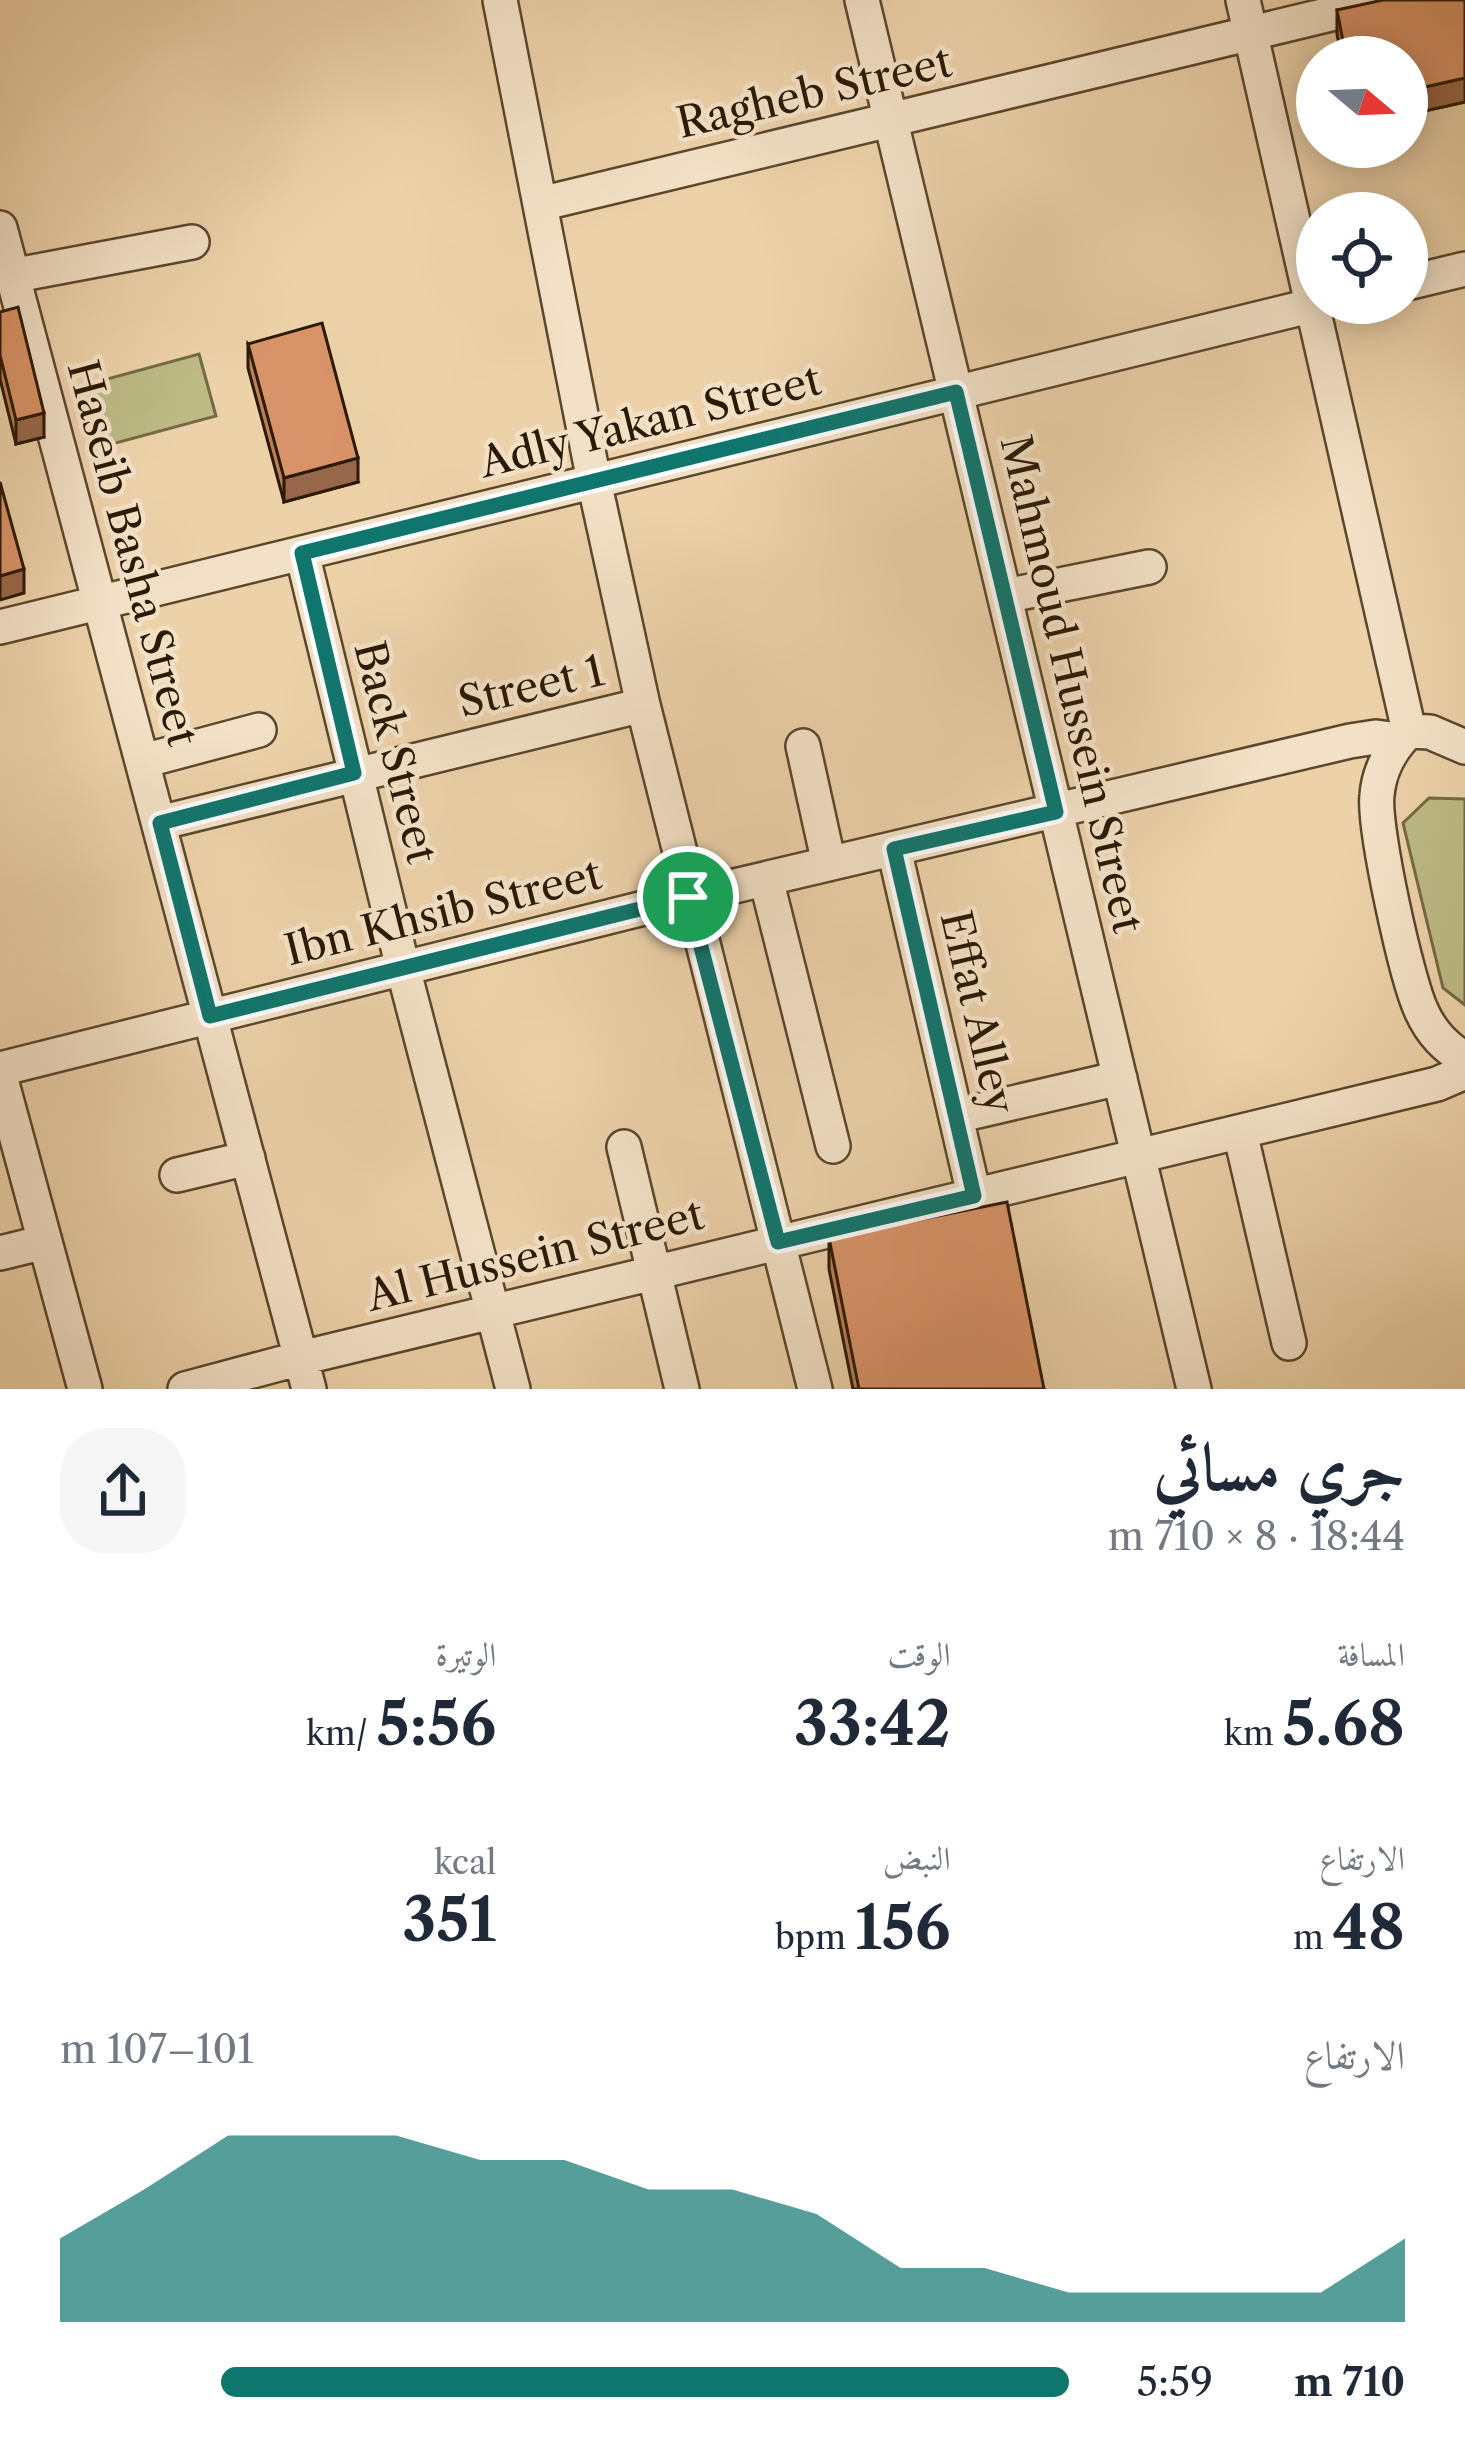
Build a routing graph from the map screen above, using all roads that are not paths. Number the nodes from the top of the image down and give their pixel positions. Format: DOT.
graph roads {
  1 [pos="500,0"];
  2 [pos="862,0"];
  3 [pos="1390,0"];
  4 [pos="1247,17"];
  5 [pos="890,120"];
  6 [pos="540,204"];
  7 [pos="1296,215"];
  8 [pos="0,229"];
  9 [pos="192,242"];
  10 [pos="1465,269"];
  11 [pos="1428,278"];
  12 [pos="10,294"];
  13 [pos="1296,309"];
  14 [pos="1322,324"];
  15 [pos="956,392"];
  16 [pos="594,481"];
  17 [pos="302,553"];
  18 [pos="1149,567"];
  19 [pos="1005,596"];
  20 [pos="101,601"];
  21 [pos="0,627"];
  22 [pos="643,705"];
  23 [pos="259,730"];
  24 [pos="1404,736"];
  25 [pos="1460,738"];
  26 [pos="803,746"];
  27 [pos="143,761"];
  28 [pos="354,773"];
  29 [pos="1056,812"];
  30 [pos="160,823"];
  31 [pos="894,849"];
  32 [pos="829,864"];
  33 [pos="766,879"];
  34 [pos="688,897"];
  35 [pos="403,968"];
  36 [pos="210,1016"];
  37 [pos="1465,1059"];
  38 [pos="1465,1072"];
  39 [pos="0,1073"];
  40 [pos="1120,1078"];
  41 [pos="956,1116"];
  42 [pos="1240,1132"];
  43 [pos="833,1146"];
  44 [pos="624,1147"];
  45 [pos="1138,1156"];
  46 [pos="248,1158"];
  47 [pos="177,1175"];
  48 [pos="974,1196"];
  49 [pos="45,1242"];
  50 [pos="778,1242"];
  51 [pos="0,1253"];
  52 [pos="653,1272"];
  53 [pos="493,1311"];
  54 [pos="1289,1343"];
  55 [pos="305,1373"];
  56 [pos="85,1389"];
  57 [pos="185,1389"];
  58 [pos="513,1389"];
  59 [pos="682,1389"];
  60 [pos="814,1389"];
  61 [pos="1194,1389"];
  1 -- 6 [label="street"];
  2 -- 5 [label="street, Mahmoud Hussein Street"];
  3 -- 4 [label="street, Ragheb Street"];
  4 -- 5 [label="street, Ragheb Street"];
  4 -- 7 [label="street"];
  5 -- 6 [label="street, Ragheb Street"];
  5 -- 15 [label="street, Mahmoud Hussein Street"];
  6 -- 16 [label="street"];
  8 -- 12 [label="street, Haseib Basha Street"];
  9 -- 12 [label="street"];
  10 -- 11 [label="street"];
  12 -- 20 [label="street, Haseib Basha Street"];
  13 -- 15 [label="street, Adly Yakan Street"];
  14 -- 24 [label="street"];
  15 -- 16 [label="street, Adly Yakan Street"];
  15 -- 19 [label="street, Mahmoud Hussein Street"];
  16 -- 17 [label="street, Adly Yakan Street"];
  16 -- 22 [label="street"];
  17 -- 20 [label="street, Adly Yakan Street"];
  17 -- 28 [label="street, Back Street"];
  18 -- 19 [label="street"];
  19 -- 29 [label="street, Mahmoud Hussein Street"];
  20 -- 21 [label="street, Adly Yakan Street"];
  20 -- 27 [label="street, Haseib Basha Street"];
  22 -- 28 [label="street, Street 1"];
  22 -- 34 [label="street"];
  23 -- 27 [label="street"];
  24 -- 25 [label="street, Ibn Khsib Street"];
  24 -- 29 [label="street, Ibn Khsib Street"];
  24 -- 37 [label="street"];
  26 -- 32 [label="street"];
  27 -- 30 [label="street, Haseib Basha Street"];
  28 -- 30 [label="street, Street 1"];
  28 -- 35 [label="street, Back Street"];
  29 -- 31 [label="street, Ibn Khsib Street"];
  29 -- 40 [label="street, Mahmoud Hussein Street"];
  30 -- 36 [label="street, Haseib Basha Street"];
  31 -- 32 [label="street, Ibn Khsib Street"];
  31 -- 41 [label="street, Effat Alley"];
  32 -- 33 [label="street, Ibn Khsib Street"];
  33 -- 34 [label="street, Ibn Khsib Street"];
  33 -- 43 [label="street"];
  34 -- 35 [label="street, Ibn Khsib Street"];
  34 -- 50 [label="street"];
  35 -- 36 [label="street, Ibn Khsib Street"];
  35 -- 53 [label="street, Back Street"];
  36 -- 39 [label="street, Ibn Khsib Street"];
  36 -- 46 [label="street, Haseib Basha Street"];
  38 -- 42 [label="street, Al Hussein Street"];
  39 -- 49 [label="street"];
  40 -- 41 [label="street"];
  40 -- 45 [label="street, Mahmoud Hussein Street"];
  41 -- 48 [label="street, Effat Alley"];
  42 -- 45 [label="street, Al Hussein Street"];
  42 -- 54 [label="street"];
  44 -- 52 [label="street"];
  45 -- 48 [label="street, Al Hussein Street"];
  45 -- 61 [label="street, Mahmoud Hussein Street"];
  46 -- 47 [label="street"];
  46 -- 55 [label="street, Haseib Basha Street"];
  48 -- 50 [label="street, Al Hussein Street"];
  49 -- 51 [label="street"];
  49 -- 56 [label="street"];
  50 -- 52 [label="street, Al Hussein Street"];
  50 -- 60 [label="street"];
  52 -- 53 [label="street, Al Hussein Street"];
  52 -- 59 [label="street"];
  53 -- 55 [label="street, Al Hussein Street"];
  53 -- 58 [label="street, Back Street"];
  55 -- 57 [label="street, Al Hussein Street"];
}
